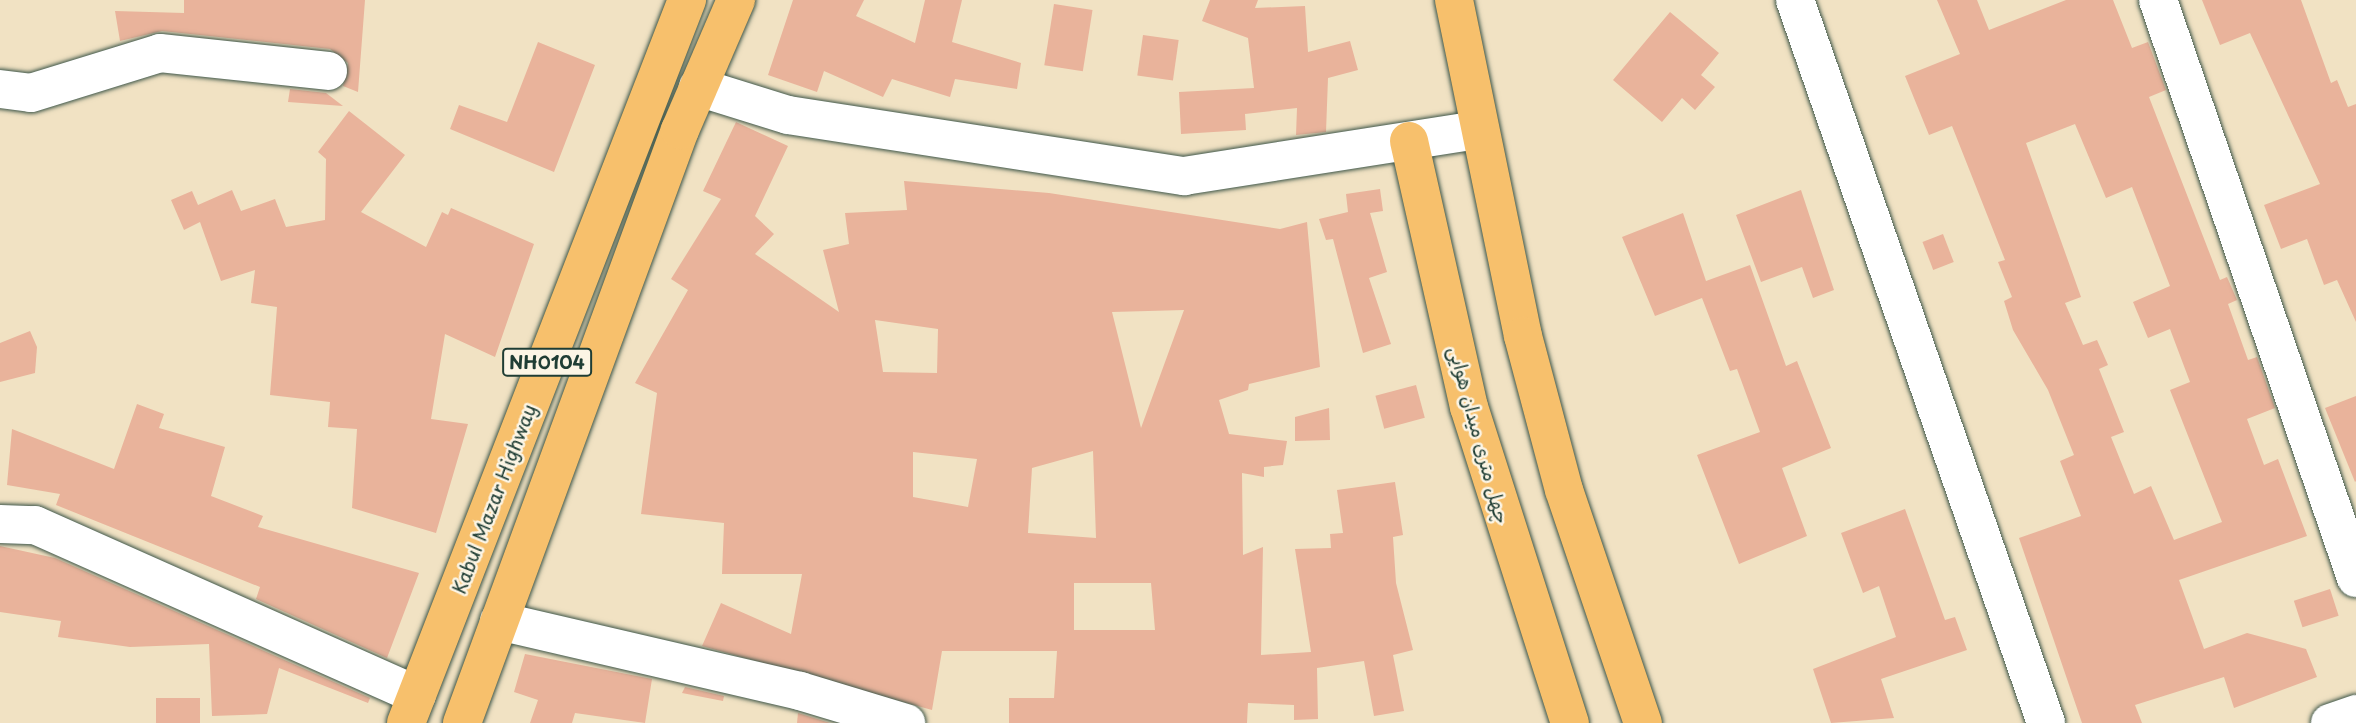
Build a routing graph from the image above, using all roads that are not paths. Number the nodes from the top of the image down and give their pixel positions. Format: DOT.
graph roads {
  1 [pos="687,0"];
  2 [pos="736,0"];
  3 [pos="1454,0"];
  4 [pos="1795,0"];
  5 [pos="2158,0"];
  6 [pos="328,71"];
  7 [pos="698,87"];
  8 [pos="0,89"];
  9 [pos="1477,130"];
  10 [pos="1409,141"];
  11 [pos="0,524"];
  12 [pos="2356,578"];
  13 [pos="499,621"];
  14 [pos="412,709"];
  15 [pos="2356,715"];
  16 [pos="462,723"];
  17 [pos="906,723"];
  18 [pos="1570,723"];
  19 [pos="1643,723"];
  20 [pos="2046,723"];
  21 [pos="2330,723"];
  1 -- 14 [label="main road, Kabul Mazar Highway / NH0104"];
  2 -- 7 [label="main road, NH0104"];
  3 -- 9 [label="main road"];
  4 -- 20 [label="street"];
  5 -- 12 [label="street"];
  6 -- 8 [label="street"];
  7 -- 10 [label="street"];
  7 -- 13 [label="main road, NH0104"];
  9 -- 10 [label="street"];
  9 -- 19 [label="main road"];
  10 -- 18 [label="main road, چهل متری میدان هوایی"];
  11 -- 14 [label="street"];
  13 -- 16 [label="main road, NH0104"];
  13 -- 17 [label="street"];
  15 -- 21 [label="street"];
}
